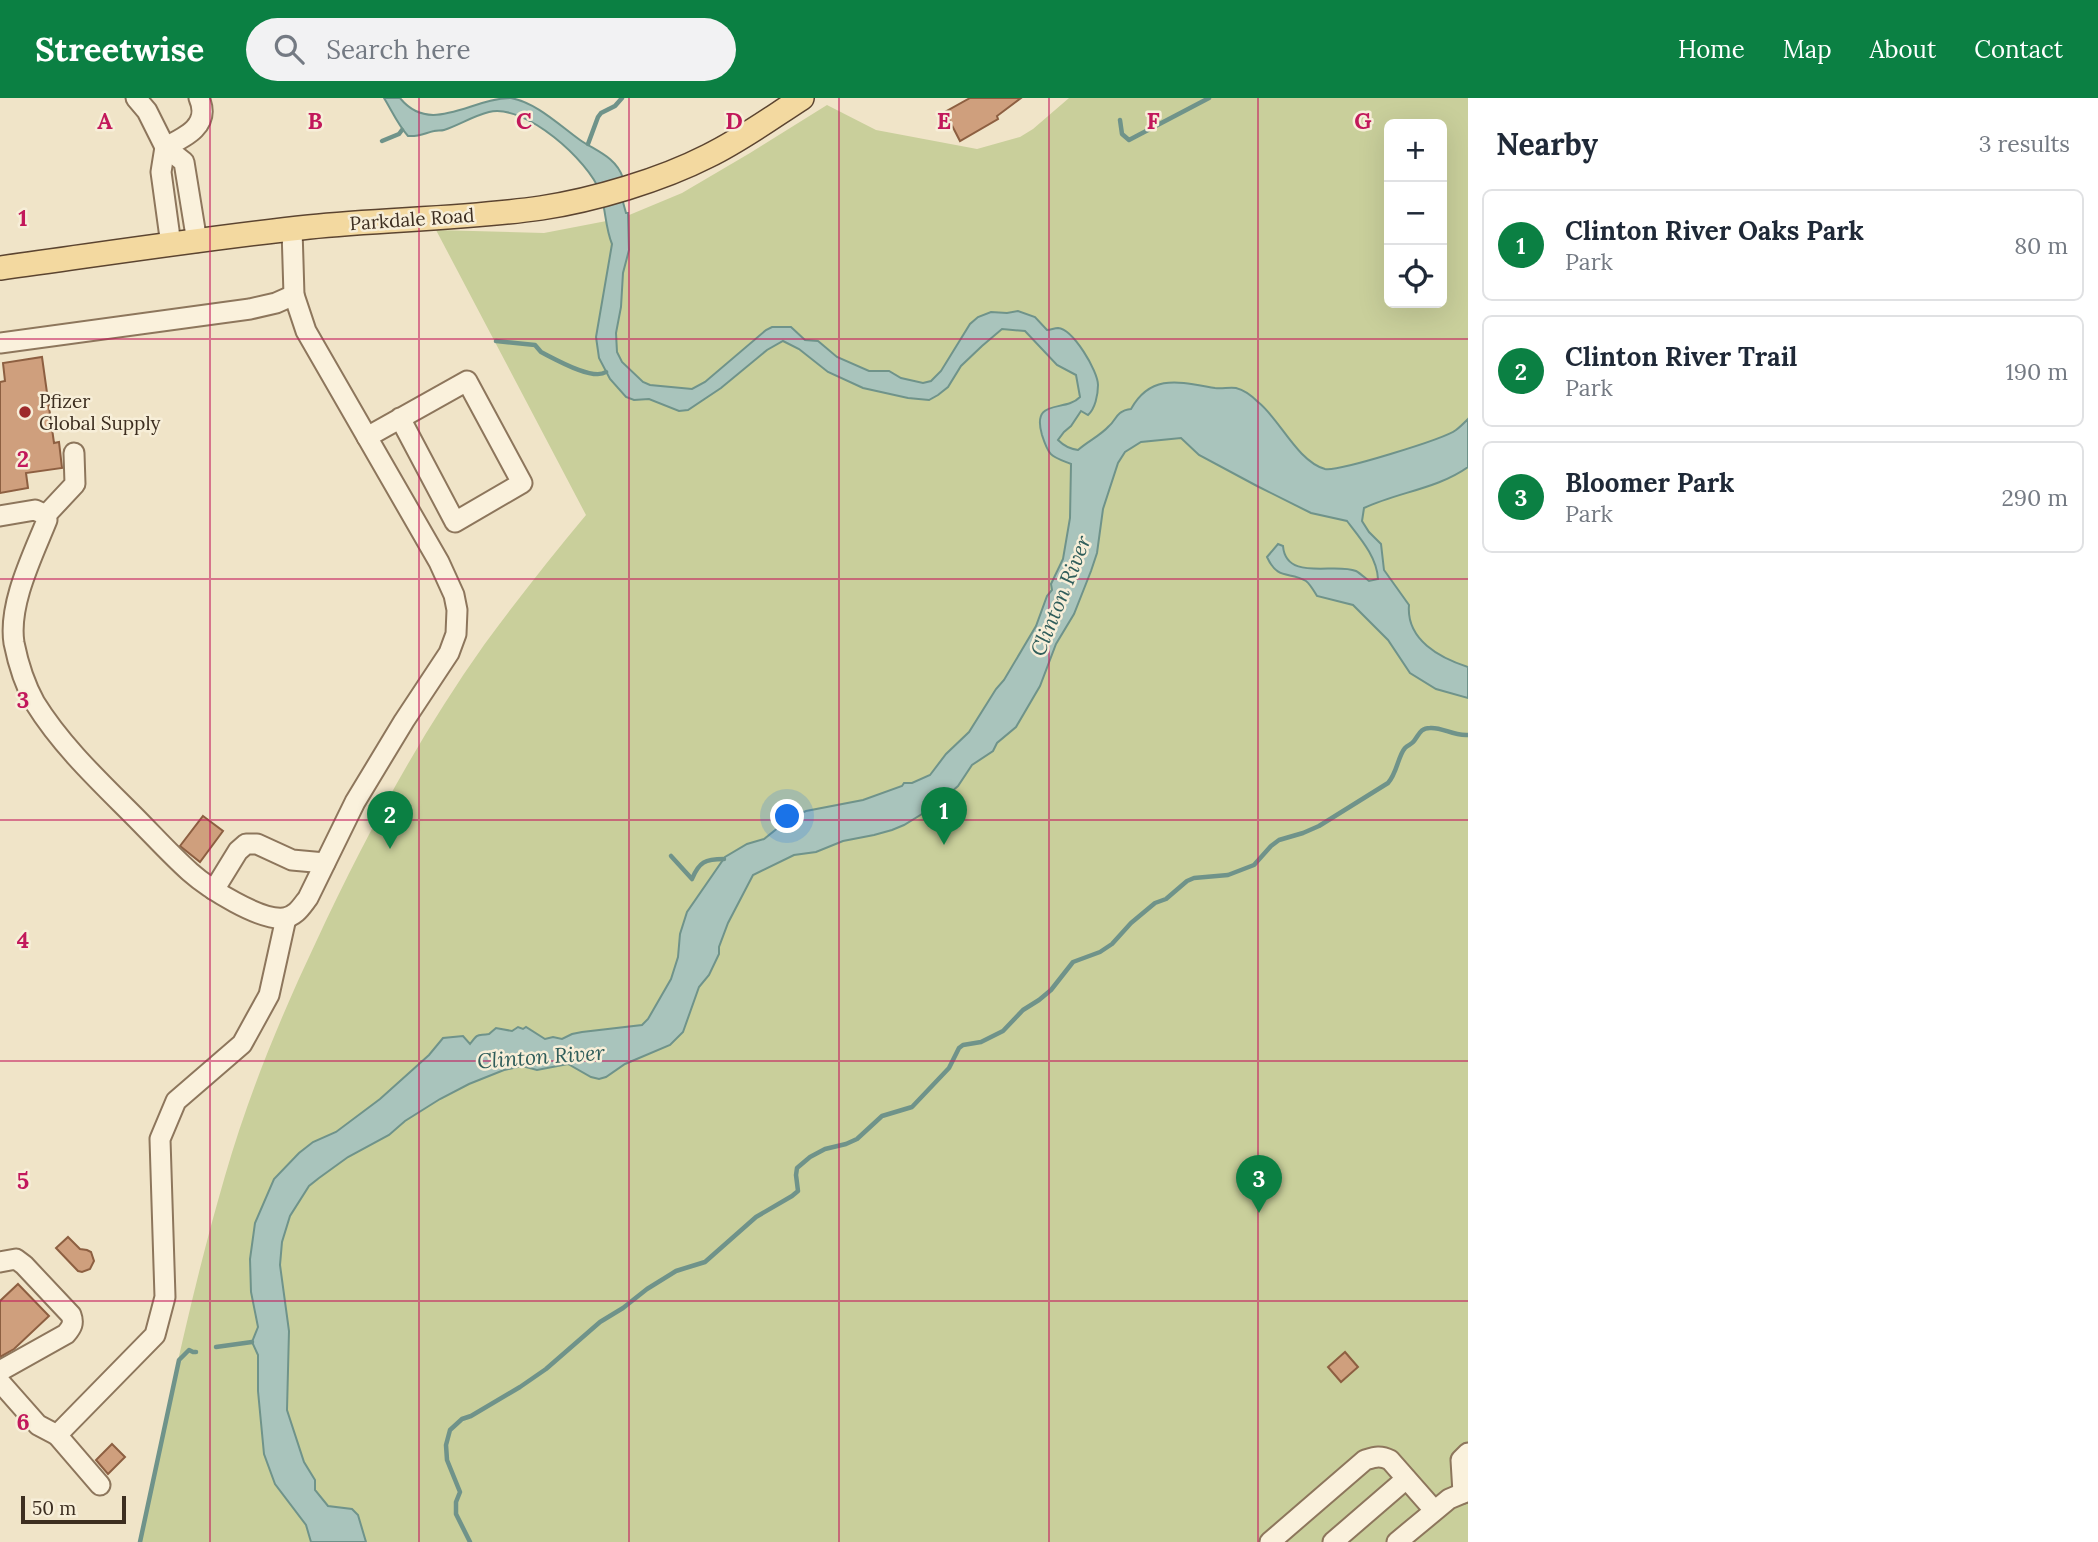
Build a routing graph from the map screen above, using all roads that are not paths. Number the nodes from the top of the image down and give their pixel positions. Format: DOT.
graph roads {
  1 [pos="199,98"];
  2 [pos="802,98"];
  3 [pos="140,99"];
  4 [pos="165,146"];
  5 [pos="292,229"];
  6 [pos="197,242"];
  7 [pos="171,245"];
  8 [pos="0,268"];
  9 [pos="294,295"];
  10 [pos="0,343"];
  11 [pos="400,418"];
  12 [pos="367,437"];
  13 [pos="74,453"];
  14 [pos="46,515"];
  15 [pos="0,516"];
  16 [pos="325,863"];
  17 [pos="214,890"];
  18 [pos="286,918"];
  19 [pos="0,1262"];
  20 [pos="0,1371"];
  21 [pos="0,1382"];
  22 [pos="57,1435"];
  23 [pos="1468,1453"];
  24 [pos="1406,1479"];
  25 [pos="100,1485"];
  26 [pos="1465,1492"];
  27 [pos="1434,1510"];
  28 [pos="1270,1542"];
  29 [pos="1333,1542"];
  30 [pos="1397,1542"];
  1 -- 4 [label="street"];
  2 -- 5 [label="main road, Parkdale Road"];
  3 -- 4 [label="street"];
  4 -- 6 [label="street"];
  4 -- 7 [label="street"];
  5 -- 6 [label="main road, Parkdale Road"];
  5 -- 9 [label="street"];
  6 -- 7 [label="main road, Parkdale Road"];
  7 -- 8 [label="main road, Parkdale Road"];
  9 -- 10 [label="street"];
  9 -- 12 [label="street"];
  11 -- 11 [label="street"];
  11 -- 12 [label="street"];
  12 -- 16 [label="street"];
  13 -- 14 [label="street"];
  14 -- 15 [label="street"];
  14 -- 17 [label="street"];
  16 -- 17 [label="street"];
  16 -- 18 [label="street"];
  17 -- 18 [label="street"];
  18 -- 22 [label="street"];
  19 -- 20 [label="street"];
  21 -- 22 [label="street"];
  22 -- 25 [label="street"];
  23 -- 26 [label="street"];
  24 -- 27 [label="street"];
  24 -- 28 [label="street"];
  24 -- 29 [label="street"];
  26 -- 27 [label="street"];
  27 -- 30 [label="street"];
}
